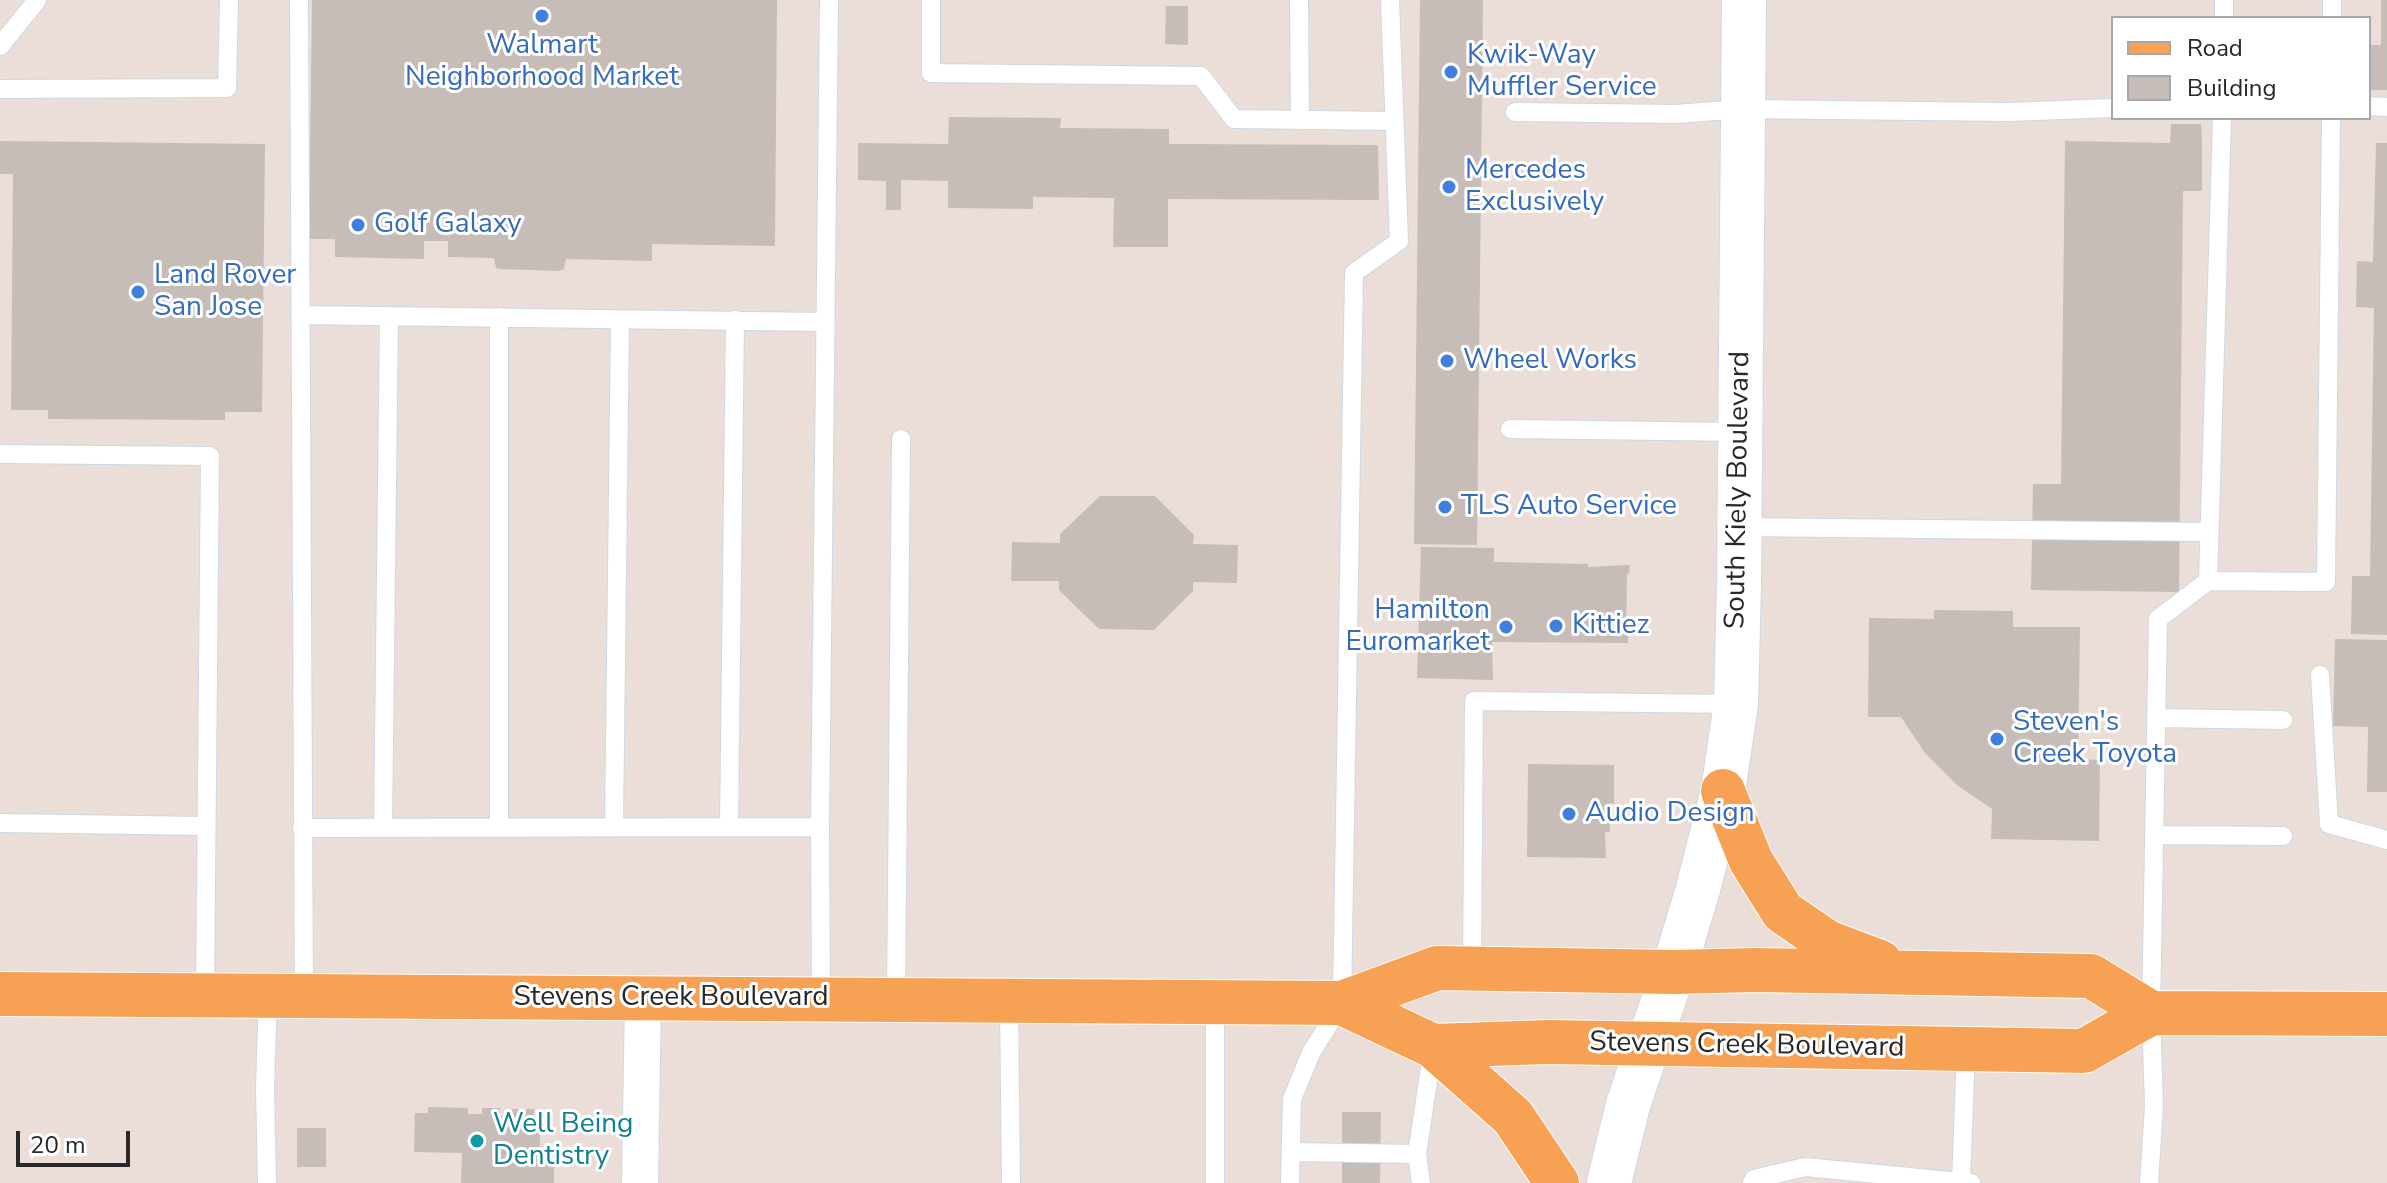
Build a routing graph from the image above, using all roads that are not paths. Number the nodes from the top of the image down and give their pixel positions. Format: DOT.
graph roads {
  1 [pos="37,0"];
  2 [pos="229,0"];
  3 [pos="299,0"];
  4 [pos="829,0"];
  5 [pos="931,0"];
  6 [pos="1299,0"];
  7 [pos="1390,0"];
  8 [pos="1744,0"];
  9 [pos="0,46"];
  10 [pos="0,89"];
  11 [pos="2111,108"];
  12 [pos="1742,109"];
  13 [pos="1515,112"];
  14 [pos="1300,119"];
  15 [pos="2222,120"];
  16 [pos="2331,120"];
  17 [pos="1393,121"];
  18 [pos="300,315"];
  19 [pos="389,316"];
  20 [pos="499,317"];
  21 [pos="620,319"];
  22 [pos="735,320"];
  23 [pos="825,322"];
  24 [pos="1510,429"];
  25 [pos="1740,432"];
  26 [pos="901,439"];
  27 [pos="0,454"];
  28 [pos="1738,527"];
  29 [pos="2209,532"];
  30 [pos="2208,581"];
  31 [pos="2320,675"];
  32 [pos="1736,704"];
  33 [pos="2156,718"];
  34 [pos="2283,720"];
  35 [pos="1723,791"];
  36 [pos="0,823"];
  37 [pos="206,826"];
  38 [pos="499,827"];
  39 [pos="614,827"];
  40 [pos="729,827"];
  41 [pos="820,827"];
  42 [pos="302,828"];
  43 [pos="383,828"];
  44 [pos="2154,835"];
  45 [pos="2283,836"];
  46 [pos="2387,840"];
  47 [pos="1472,969"];
  48 [pos="1673,972"];
  49 [pos="1908,972"];
  50 [pos="0,994"];
  51 [pos="205,994"];
  52 [pos="286,995"];
  53 [pos="643,998"];
  54 [pos="821,999"];
  55 [pos="896,999"];
  56 [pos="1009,1000"];
  57 [pos="1215,1001"];
  58 [pos="1342,1003"];
  59 [pos="2151,1013"];
  60 [pos="2387,1014"];
  61 [pos="1648,1045"];
  62 [pos="1433,1046"];
  63 [pos="1966,1049"];
  64 [pos="1291,1152"];
  65 [pos="1417,1154"];
  66 [pos="1966,1182"];
  67 [pos="267,1183"];
  68 [pos="640,1183"];
  69 [pos="1011,1183"];
  70 [pos="1215,1183"];
  71 [pos="1290,1183"];
  72 [pos="1421,1183"];
  73 [pos="1557,1183"];
  74 [pos="1609,1183"];
  75 [pos="1752,1183"];
  76 [pos="2149,1183"];
  1 -- 9 [label="lane"];
  2 -- 10 [label="lane"];
  3 -- 18 [label="lane"];
  4 -- 23 [label="lane"];
  5 -- 14 [label="lane"];
  6 -- 14 [label="lane"];
  7 -- 17 [label="lane"];
  8 -- 12 [label="main road, South Kiely Boulevard"];
  11 -- 12 [label="lane"];
  12 -- 13 [label="lane"];
  12 -- 25 [label="main road, South Kiely Boulevard"];
  14 -- 17 [label="lane"];
  15 -- 29 [label="lane"];
  16 -- 30 [label="lane"];
  17 -- 58 [label="lane"];
  18 -- 19 [label="lane"];
  18 -- 42 [label="lane"];
  19 -- 20 [label="lane"];
  19 -- 43 [label="lane"];
  20 -- 21 [label="lane"];
  20 -- 38 [label="lane"];
  21 -- 22 [label="lane"];
  21 -- 39 [label="lane"];
  22 -- 23 [label="lane"];
  22 -- 40 [label="lane"];
  23 -- 41 [label="lane"];
  24 -- 25 [label="lane"];
  25 -- 28 [label="main road, South Kiely Boulevard"];
  26 -- 55 [label="lane"];
  27 -- 37 [label="lane"];
  28 -- 29 [label="lane"];
  28 -- 32 [label="main road, South Kiely Boulevard"];
  29 -- 30 [label="lane"];
  30 -- 33 [label="lane"];
  31 -- 46 [label="lane"];
  32 -- 35 [label="main road, South Kiely Boulevard"];
  32 -- 47 [label="lane"];
  33 -- 34 [label="lane"];
  33 -- 44 [label="lane"];
  35 -- 48 [label="main road, South Kiely Boulevard"];
  35 -- 49 [label="main road"];
  36 -- 37 [label="lane"];
  37 -- 51 [label="lane"];
  38 -- 39 [label="lane"];
  38 -- 43 [label="lane"];
  39 -- 40 [label="lane"];
  40 -- 41 [label="lane"];
  41 -- 54 [label="lane"];
  42 -- 43 [label="lane"];
  42 -- 52 [label="lane"];
  44 -- 45 [label="lane"];
  44 -- 59 [label="lane"];
  47 -- 48 [label="main road, Stevens Creek Boulevard"];
  47 -- 58 [label="main road, Stevens Creek Boulevard"];
  48 -- 49 [label="main road, Stevens Creek Boulevard"];
  48 -- 61 [label="main road, South Kiely Boulevard"];
  49 -- 59 [label="main road, Stevens Creek Boulevard"];
  50 -- 51 [label="main road, Stevens Creek Boulevard"];
  51 -- 52 [label="main road, Stevens Creek Boulevard"];
  52 -- 53 [label="main road, Stevens Creek Boulevard"];
  52 -- 67 [label="lane"];
  53 -- 54 [label="main road, Stevens Creek Boulevard"];
  53 -- 68 [label="street"];
  54 -- 55 [label="main road, Stevens Creek Boulevard"];
  55 -- 56 [label="main road, Stevens Creek Boulevard"];
  56 -- 57 [label="main road, Stevens Creek Boulevard"];
  56 -- 69 [label="lane"];
  57 -- 58 [label="main road, Stevens Creek Boulevard"];
  57 -- 70 [label="lane"];
  58 -- 62 [label="main road, Stevens Creek Boulevard"];
  58 -- 64 [label="lane"];
  59 -- 60 [label="main road, Stevens Creek Boulevard"];
  59 -- 63 [label="main road, Stevens Creek Boulevard"];
  59 -- 76 [label="lane"];
  61 -- 62 [label="main road, Stevens Creek Boulevard"];
  61 -- 63 [label="main road, Stevens Creek Boulevard"];
  61 -- 74 [label="main road, South Kiely Boulevard"];
  62 -- 65 [label="lane"];
  62 -- 73 [label="main road"];
  63 -- 66 [label="lane"];
  64 -- 65 [label="lane"];
  64 -- 71 [label="lane"];
  65 -- 72 [label="lane"];
  66 -- 75 [label="lane"];
}
